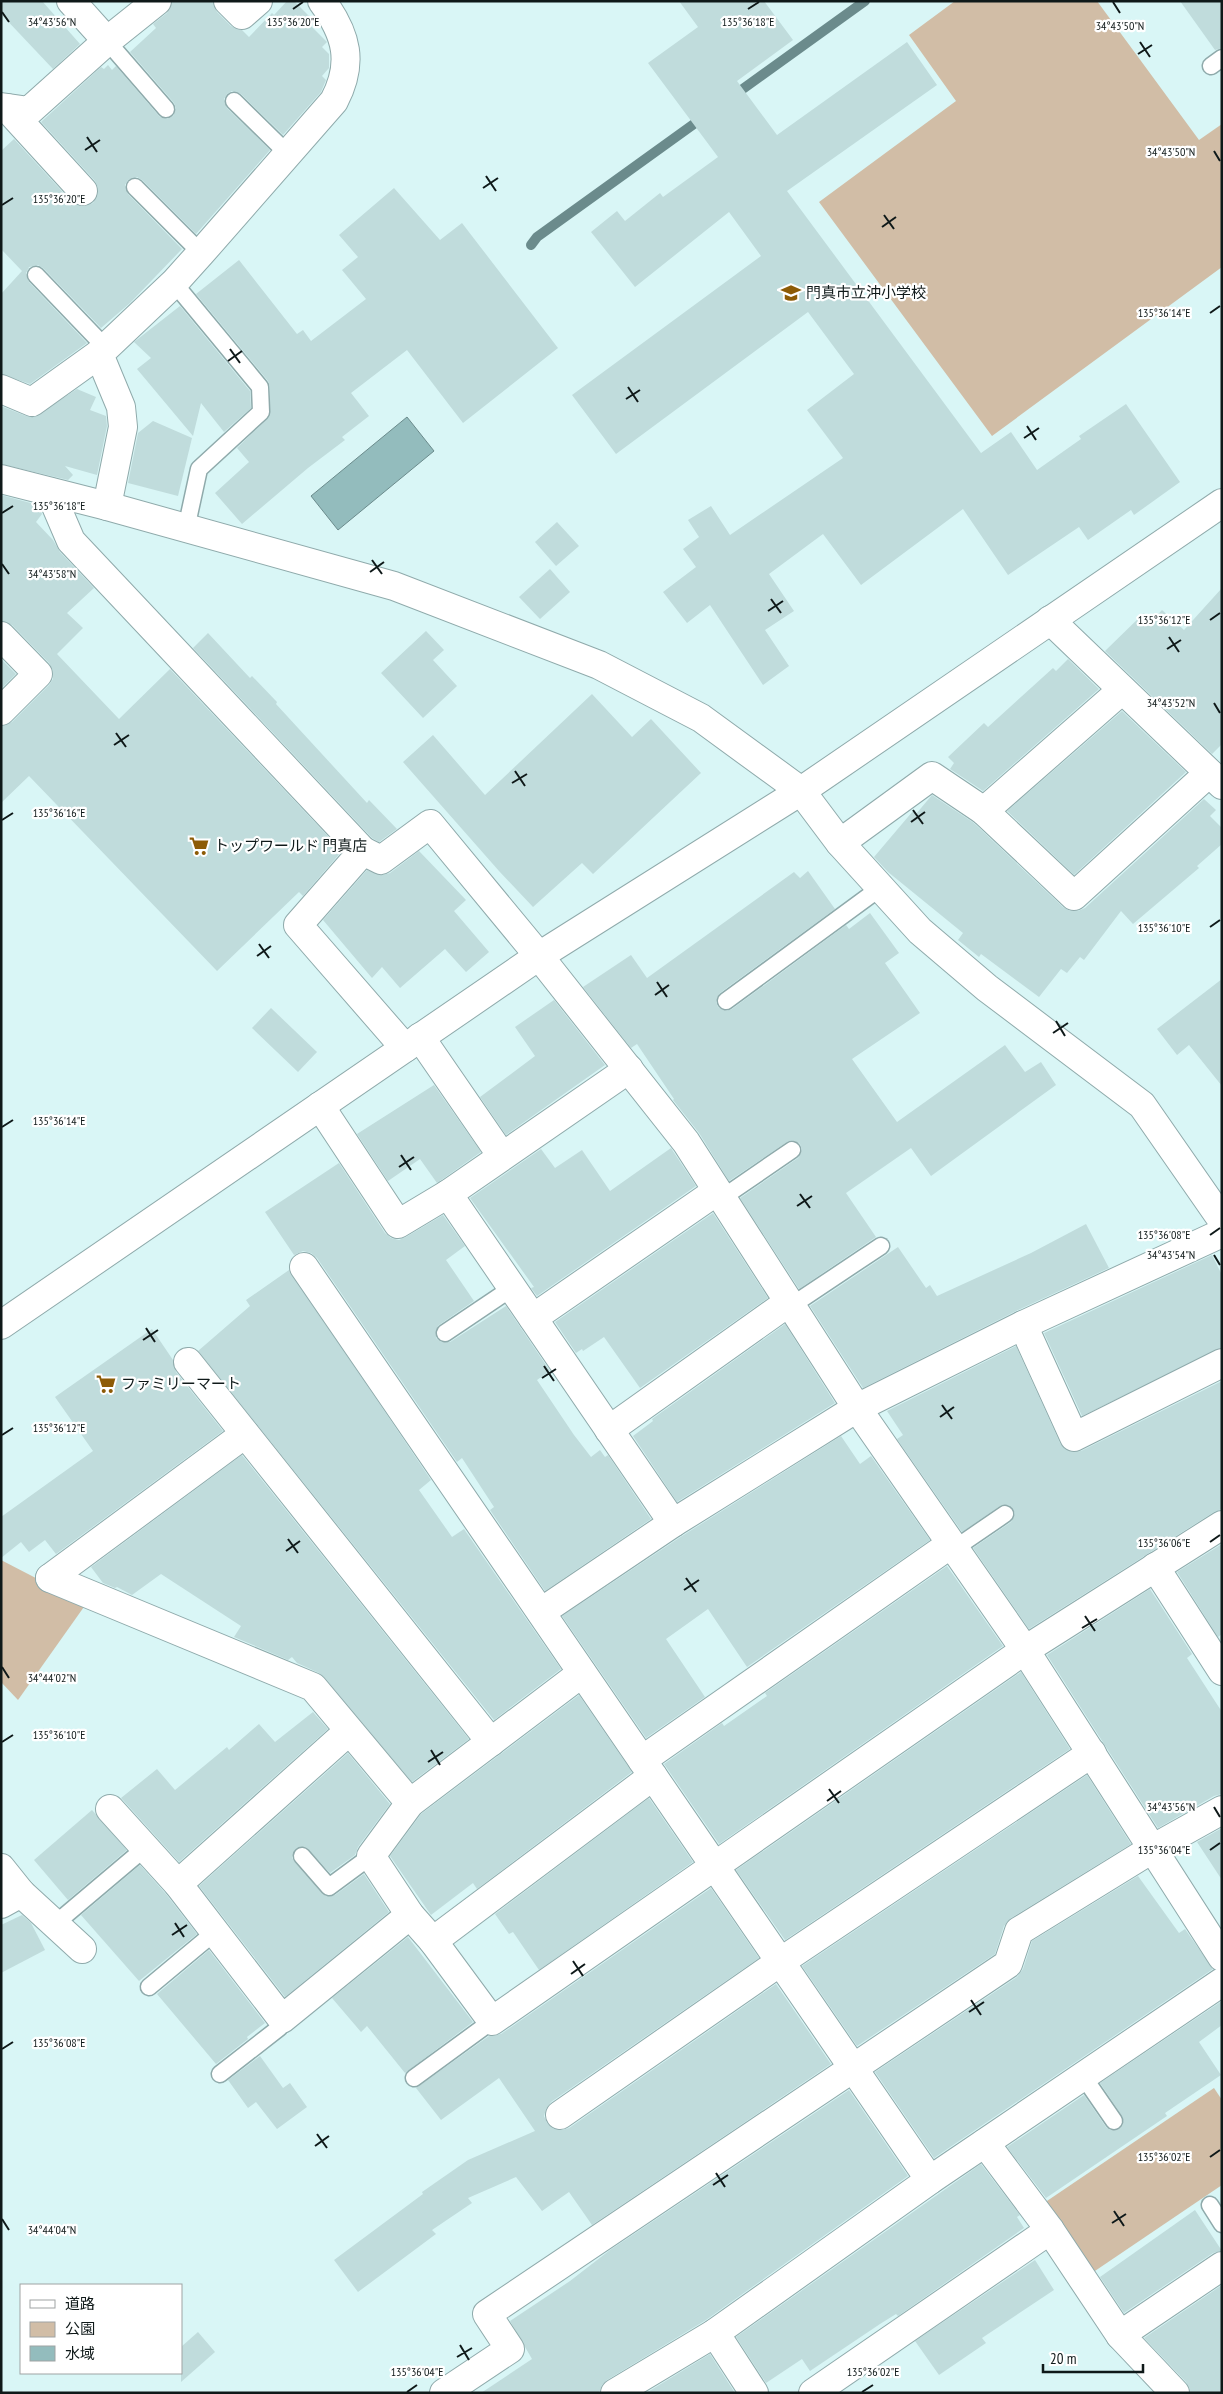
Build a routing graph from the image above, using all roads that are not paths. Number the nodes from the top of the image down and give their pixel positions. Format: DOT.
graph roads {
  1 [pos="71,1"];
  2 [pos="157,1"];
  3 [pos="228,1"];
  4 [pos="258,1"];
  5 [pos="322,1"];
  6 [pos="107,41"];
  7 [pos="234,101"];
  8 [pos="4,108"];
  9 [pos="166,109"];
  10 [pos="289,155"];
  11 [pos="134,187"];
  12 [pos="83,191"];
  13 [pos="201,254"];
  14 [pos="36,275"];
  15 [pos="174,283"];
  16 [pos="102,351"];
  17 [pos="1,389"];
  18 [pos="6,487"];
  19 [pos="50,492"];
  20 [pos="1222,503"];
  21 [pos="107,506"];
  22 [pos="186,529"];
  23 [pos="1050,620"];
  24 [pos="1,636"];
  25 [pos="1122,690"];
  26 [pos="1,711"];
  27 [pos="1216,779"];
  28 [pos="801,791"];
  29 [pos="984,810"];
  30 [pos="840,843"];
  31 [pos="363,851"];
  32 [pos="880,888"];
  33 [pos="539,956"];
  34 [pos="726,1001"];
  35 [pos="412,1042"];
  36 [pos="629,1069"];
  37 [pos="320,1106"];
  38 [pos="792,1150"];
  39 [pos="502,1156"];
  40 [pos="448,1194"];
  41 [pos="719,1194"];
  42 [pos="1222,1220"];
  43 [pos="1222,1233"];
  44 [pos="881,1246"];
  45 [pos="304,1267"];
  46 [pos="512,1288"];
  47 [pos="790,1304"];
  48 [pos="533,1318"];
  49 [pos="1,1324"];
  50 [pos="1023,1325"];
  51 [pos="445,1333"];
  52 [pos="188,1362"];
  53 [pos="1222,1363"];
  54 [pos="857,1408"];
  55 [pos="610,1430"];
  56 [pos="244,1434"];
  57 [pos="1005,1514"];
  58 [pos="674,1523"];
  59 [pos="1222,1525"];
  60 [pos="953,1546"];
  61 [pos="1155,1567"];
  62 [pos="541,1612"];
  63 [pos="1025,1650"];
  64 [pos="1222,1671"];
  65 [pos="582,1673"];
  66 [pos="349,1731"];
  67 [pos="491,1742"];
  68 [pos="1092,1754"];
  69 [pos="647,1768"];
  70 [pos="410,1803"];
  71 [pos="110,1809"];
  72 [pos="1222,1810"];
  73 [pos="145,1848"];
  74 [pos="1152,1849"];
  75 [pos="302,1856"];
  76 [pos="371,1856"];
  77 [pos="715,1866"];
  78 [pos="1,1868"];
  79 [pos="178,1884"];
  80 [pos="11,1899"];
  81 [pos="410,1916"];
  82 [pos="55,1924"];
  83 [pos="215,1932"];
  84 [pos="433,1941"];
  85 [pos="82,1949"];
  86 [pos="1222,1957"];
  87 [pos="780,1962"];
  88 [pos="1222,1982"];
  89 [pos="149,1988"];
  90 [pos="282,2019"];
  91 [pos="492,2021"];
  92 [pos="853,2069"];
  93 [pos="220,2074"];
  94 [pos="1083,2076"];
  95 [pos="414,2078"];
  96 [pos="560,2115"];
  97 [pos="1114,2120"];
  98 [pos="984,2143"];
  99 [pos="930,2180"];
  100 [pos="1210,2205"];
  101 [pos="1222,2224"];
  102 [pos="1050,2230"];
  103 [pos="1222,2266"];
  104 [pos="714,2333"];
  105 [pos="1120,2336"];
  106 [pos="444,2393"];
  107 [pos="615,2393"];
  108 [pos="754,2393"];
  109 [pos="813,2393"];
  110 [pos="1175,2393"];
  1 -- 6 [label="street"];
  2 -- 6 [label="street"];
  3 -- 4 [label="street"];
  5 -- 10 [label="street"];
  6 -- 8 [label="street"];
  6 -- 9 [label="lane"];
  7 -- 10 [label="lane"];
  8 -- 12 [label="street"];
  10 -- 13 [label="street"];
  11 -- 13 [label="lane"];
  13 -- 15 [label="street"];
  14 -- 16 [label="lane"];
  15 -- 16 [label="street"];
  15 -- 22 [label="lane"];
  16 -- 17 [label="street"];
  16 -- 21 [label="street"];
  18 -- 19 [label="street"];
  19 -- 21 [label="street"];
  19 -- 31 [label="street"];
  20 -- 23 [label="street"];
  21 -- 22 [label="street"];
  22 -- 28 [label="street"];
  23 -- 25 [label="street"];
  23 -- 28 [label="street"];
  24 -- 26 [label="street"];
  25 -- 27 [label="street"];
  25 -- 29 [label="street"];
  27 -- 29 [label="street"];
  28 -- 30 [label="street"];
  28 -- 33 [label="street"];
  29 -- 30 [label="street"];
  30 -- 32 [label="street"];
  31 -- 33 [label="street"];
  31 -- 35 [label="street"];
  32 -- 34 [label="lane"];
  32 -- 42 [label="street"];
  33 -- 35 [label="street"];
  33 -- 36 [label="street"];
  35 -- 37 [label="street"];
  35 -- 39 [label="street"];
  36 -- 39 [label="street"];
  36 -- 41 [label="street"];
  37 -- 40 [label="street"];
  37 -- 49 [label="street"];
  38 -- 41 [label="lane"];
  39 -- 40 [label="street"];
  40 -- 46 [label="street"];
  41 -- 47 [label="street"];
  41 -- 48 [label="street"];
  43 -- 50 [label="street"];
  44 -- 47 [label="lane"];
  45 -- 62 [label="street"];
  46 -- 48 [label="street"];
  46 -- 51 [label="lane"];
  47 -- 54 [label="street"];
  47 -- 55 [label="street"];
  48 -- 55 [label="street"];
  50 -- 53 [label="street"];
  50 -- 54 [label="street"];
  52 -- 56 [label="street"];
  54 -- 58 [label="street"];
  54 -- 60 [label="street"];
  55 -- 58 [label="street"];
  56 -- 66 [label="street"];
  56 -- 67 [label="street"];
  57 -- 60 [label="lane"];
  58 -- 62 [label="street"];
  59 -- 61 [label="street"];
  60 -- 63 [label="street"];
  60 -- 69 [label="street"];
  61 -- 63 [label="street"];
  61 -- 64 [label="street"];
  62 -- 65 [label="street"];
  63 -- 68 [label="street"];
  63 -- 77 [label="street"];
  65 -- 67 [label="street"];
  65 -- 69 [label="street"];
  66 -- 70 [label="street"];
  66 -- 79 [label="street"];
  67 -- 70 [label="street"];
  68 -- 74 [label="street"];
  68 -- 87 [label="street"];
  69 -- 77 [label="street"];
  69 -- 84 [label="street"];
  70 -- 76 [label="street"];
  71 -- 73 [label="street"];
  72 -- 74 [label="street"];
  73 -- 79 [label="street"];
  73 -- 82 [label="lane"];
  74 -- 86 [label="street"];
  74 -- 92 [label="street"];
  75 -- 76 [label="lane"];
  76 -- 81 [label="street"];
  77 -- 87 [label="street"];
  77 -- 91 [label="street"];
  78 -- 80 [label="street"];
  79 -- 83 [label="street"];
  80 -- 82 [label="street"];
  81 -- 84 [label="street"];
  81 -- 90 [label="street"];
  82 -- 85 [label="street"];
  83 -- 89 [label="lane"];
  83 -- 90 [label="street"];
  84 -- 91 [label="street"];
  87 -- 92 [label="street"];
  87 -- 96 [label="street"];
  88 -- 94 [label="street"];
  90 -- 93 [label="lane"];
  91 -- 95 [label="lane"];
  92 -- 99 [label="street"];
  92 -- 106 [label="street"];
  94 -- 97 [label="lane"];
  94 -- 98 [label="street"];
  98 -- 99 [label="street"];
  98 -- 102 [label="street"];
  99 -- 104 [label="street"];
  100 -- 101 [label="lane"];
  102 -- 105 [label="street"];
  102 -- 109 [label="street"];
  103 -- 105 [label="street"];
  104 -- 107 [label="street"];
  104 -- 108 [label="street"];
  105 -- 110 [label="street"];
}
